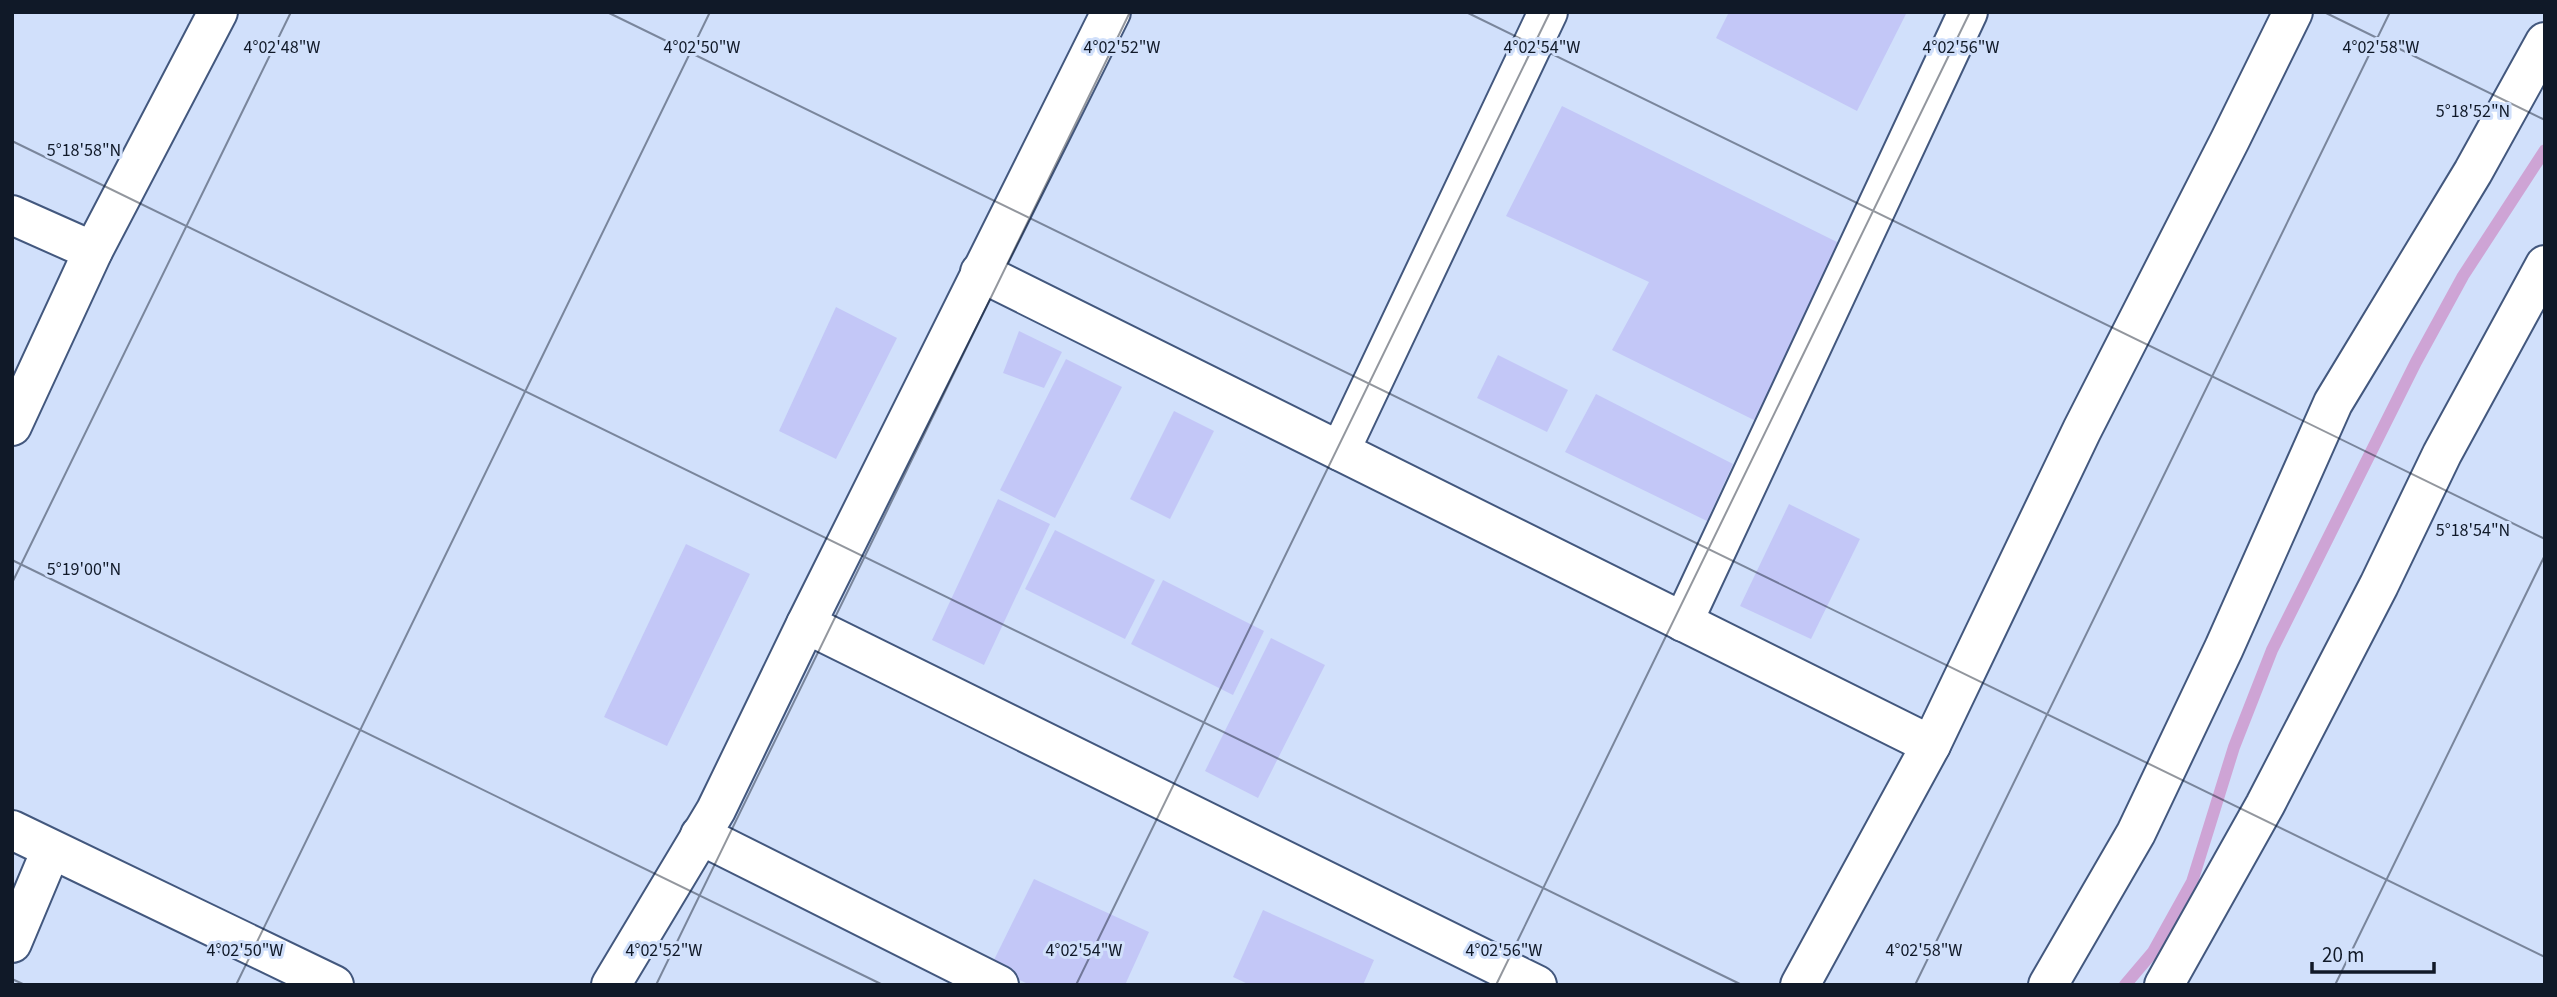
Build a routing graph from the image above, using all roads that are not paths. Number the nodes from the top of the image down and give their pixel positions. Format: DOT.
graph roads {
  1 [pos="218,12"];
  2 [pos="1111,12"];
  3 [pos="1548,12"];
  4 [pos="1968,12"];
  5 [pos="2293,12"];
  6 [pos="2545,41"];
  7 [pos="12,215"];
  8 [pos="93,251"];
  9 [pos="2545,265"];
  10 [pos="981,272"];
  11 [pos="12,426"];
  12 [pos="1340,451"];
  13 [pos="1683,622"];
  14 [pos="806,624"];
  15 [pos="1931,745"];
  16 [pos="12,830"];
  17 [pos="700,835"];
  18 [pos="51,850"];
  19 [pos="12,943"];
  20 [pos="334,985"];
  21 [pos="611,985"];
  22 [pos="999,985"];
  23 [pos="1538,985"];
  24 [pos="1800,985"];
  25 [pos="2048,985"];
  26 [pos="2164,985"];
  1 -- 8 [label="street"];
  2 -- 10 [label="street"];
  3 -- 12 [label="street"];
  4 -- 13 [label="street"];
  5 -- 15 [label="street"];
  6 -- 25 [label="street"];
  7 -- 8 [label="street"];
  8 -- 11 [label="street"];
  9 -- 26 [label="street"];
  10 -- 12 [label="street"];
  10 -- 14 [label="street"];
  12 -- 13 [label="street"];
  13 -- 15 [label="street"];
  14 -- 17 [label="street"];
  14 -- 23 [label="street"];
  15 -- 24 [label="street"];
  16 -- 18 [label="street"];
  17 -- 21 [label="street"];
  17 -- 22 [label="street"];
  18 -- 19 [label="street"];
  18 -- 20 [label="street"];
}
